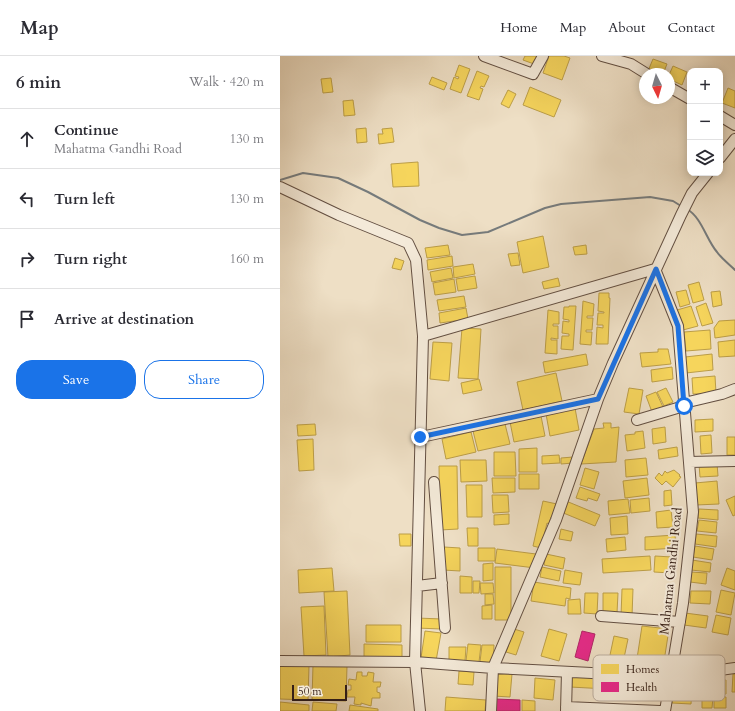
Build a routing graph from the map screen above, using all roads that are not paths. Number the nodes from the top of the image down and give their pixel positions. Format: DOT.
graph roads {
  1 [pos="484,56"];
  2 [pos="543,56"];
  3 [pos="602,56"];
  4 [pos="639,69"];
  5 [pos="675,90"];
  6 [pos="687,97"];
  7 [pos="723,118"];
  8 [pos="735,125"];
  9 [pos="735,139"];
  10 [pos="723,154"];
  11 [pos="706,176"];
  12 [pos="280,187"];
  13 [pos="656,269"];
  14 [pos="423,336"];
  15 [pos="735,389"];
  16 [pos="598,399"];
  17 [pos="684,404"];
  18 [pos="637,420"];
  19 [pos="420,437"];
  20 [pos="735,461"];
  21 [pos="689,462"];
  22 [pos="434,482"];
  23 [pos="442,583"];
  24 [pos="417,586"];
  25 [pos="601,616"];
  26 [pos="680,622"];
  27 [pos="446,628"];
  28 [pos="674,655"];
  29 [pos="280,661"];
  30 [pos="415,662"];
  31 [pos="493,668"];
  32 [pos="735,668"];
  33 [pos="725,669"];
  34 [pos="566,672"];
  35 [pos="593,673"];
  36 [pos="666,701"];
  37 [pos="566,709"];
  38 [pos="420,711"];
  39 [pos="491,711"];
  40 [pos="660,711"];
  41 [pos="665,711"];
  1 -- 2 [label="street"];
  3 -- 4 [label="street"];
  5 -- 6 [label="street"];
  7 -- 8 [label="street"];
  9 -- 10 [label="street"];
  11 -- 13 [label="street"];
  12 -- 14 [label="street"];
  13 -- 14 [label="street"];
  13 -- 16 [label="street"];
  13 -- 17 [label="street, Mahatma Gandhi Road"];
  14 -- 19 [label="street"];
  15 -- 17 [label="street"];
  16 -- 19 [label="street"];
  16 -- 31 [label="street"];
  17 -- 18 [label="street"];
  17 -- 21 [label="street, Mahatma Gandhi Road"];
  19 -- 24 [label="street"];
  20 -- 21 [label="street"];
  21 -- 26 [label="street, Mahatma Gandhi Road"];
  22 -- 23 [label="street"];
  23 -- 24 [label="street"];
  23 -- 27 [label="street"];
  24 -- 30 [label="street"];
  25 -- 26 [label="street"];
  26 -- 28 [label="street, Mahatma Gandhi Road"];
  29 -- 30 [label="street"];
  30 -- 31 [label="street"];
  30 -- 38 [label="street"];
  31 -- 34 [label="street"];
  31 -- 39 [label="street"];
  32 -- 33 [label="street"];
  34 -- 35 [label="street"];
  34 -- 37 [label="street"];
  36 -- 41 [label="street, Mahatma Gandhi Road"];
  37 -- 40 [label="street"];
}
